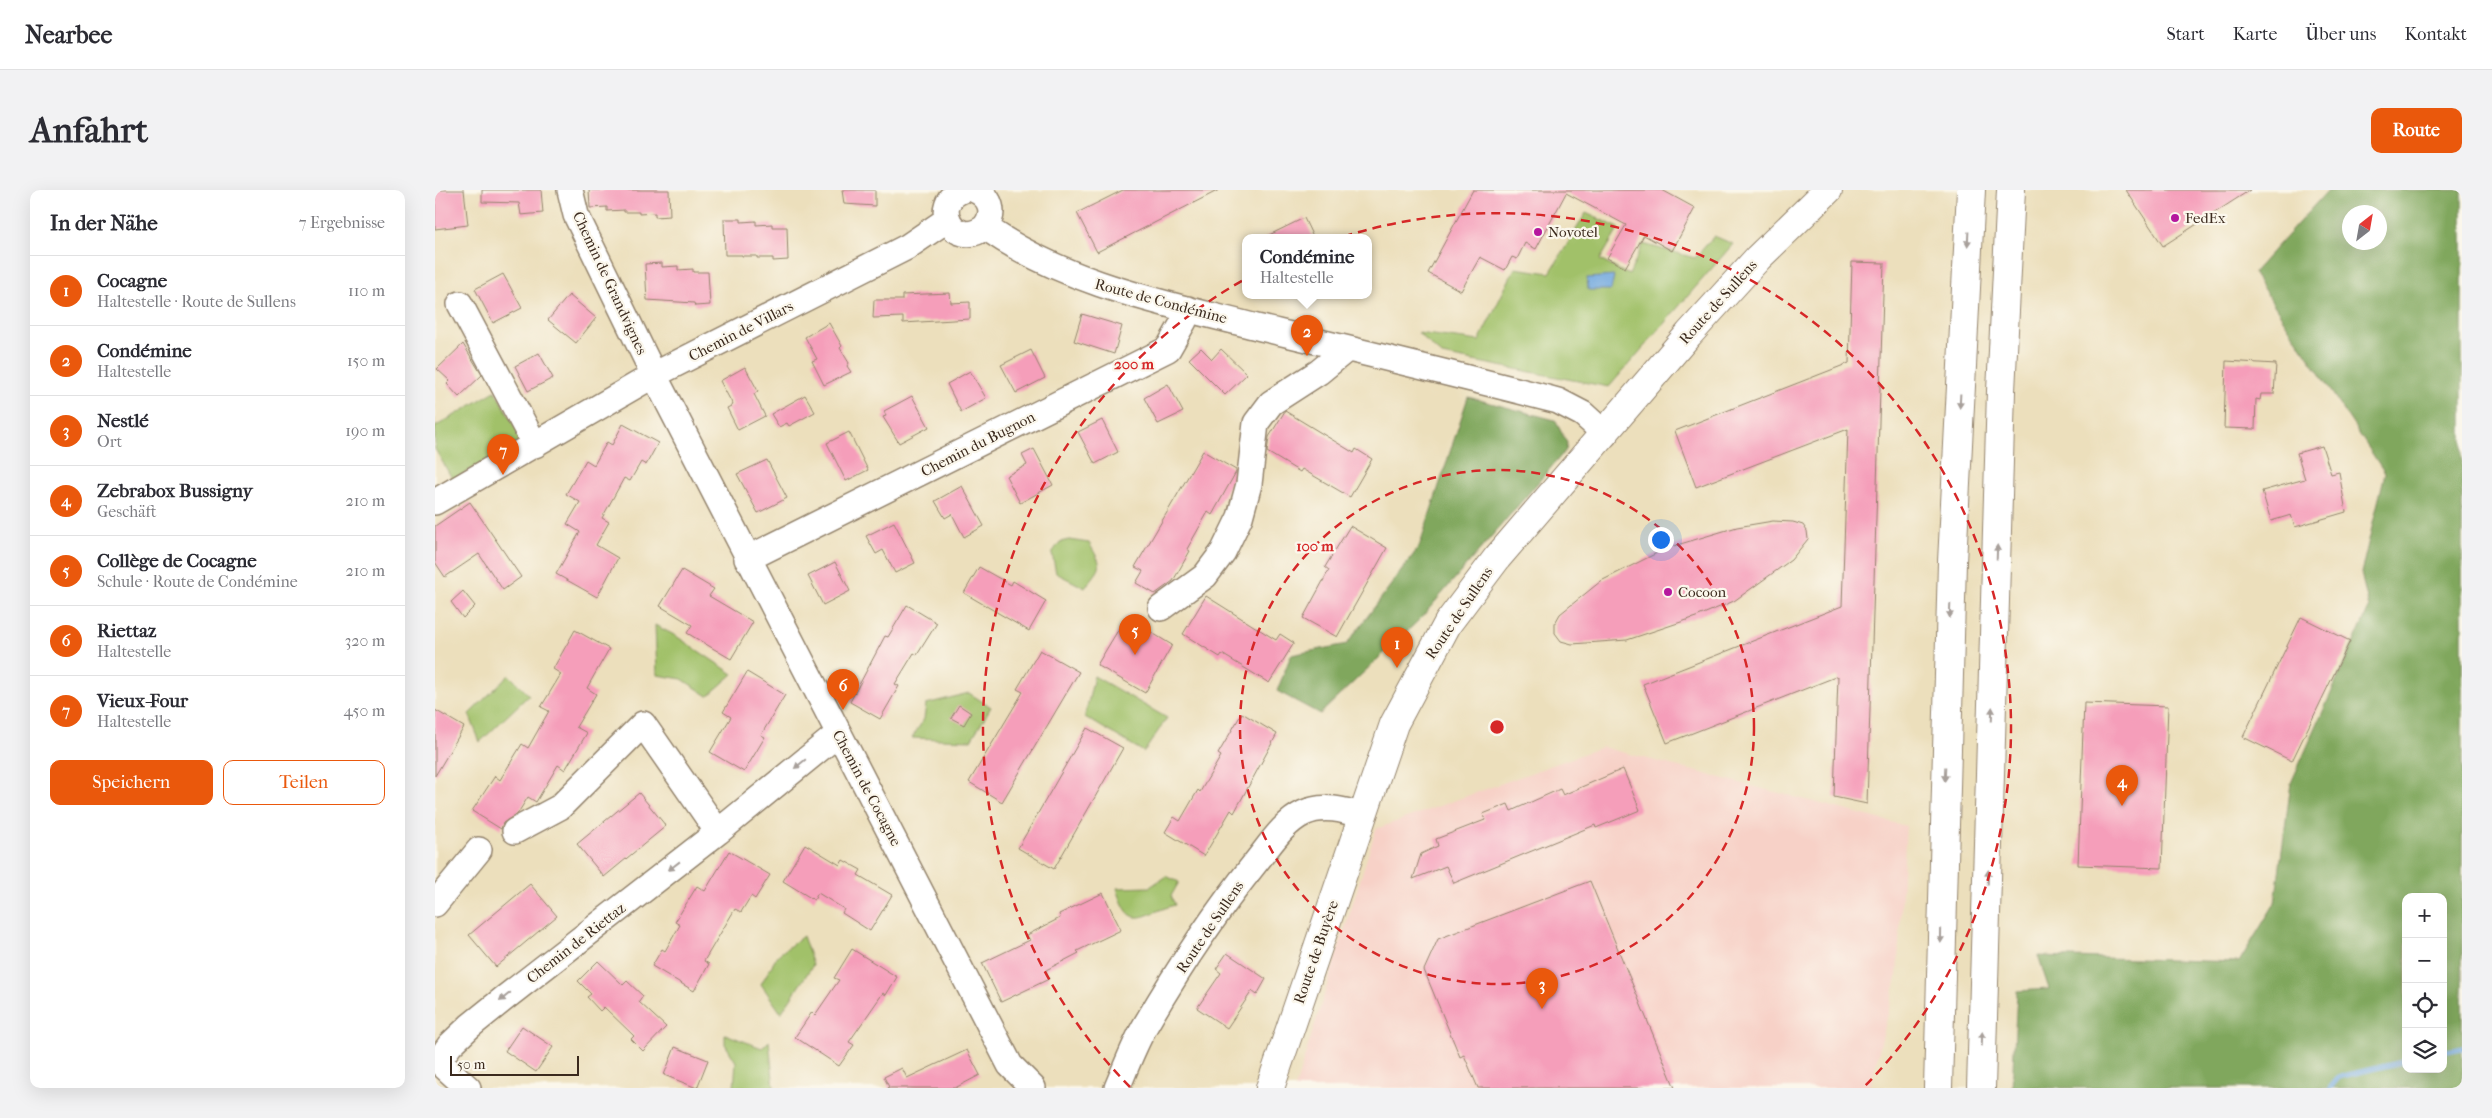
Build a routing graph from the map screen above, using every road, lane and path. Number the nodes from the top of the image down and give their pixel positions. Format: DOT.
graph roads {
  1 [pos="570,190"];
  2 [pos="1828,190"];
  3 [pos="1971,190"];
  4 [pos="2011,190"];
  5 [pos="972,193"];
  6 [pos="947,220"];
  7 [pos="985,227"];
  8 [pos="460,304"];
  9 [pos="1188,309"];
  10 [pos="1347,348"];
  11 [pos="653,375"];
  12 [pos="1605,434"];
  13 [pos="535,445"];
  14 [pos="435,502"];
  15 [pos="747,559"];
  16 [pos="1161,608"];
  17 [pos="839,733"];
  18 [pos="1363,816"];
  19 [pos="515,831"];
  20 [pos="718,832"];
  21 [pos="479,850"];
  22 [pos="435,904"];
  23 [pos="1940,984"];
  24 [pos="437,1059"];
  25 [pos="468,1088"];
  26 [pos="1033,1088"];
  27 [pos="1117,1088"];
  28 [pos="1270,1088"];
  29 [pos="1925,1088"];
  30 [pos="1938,1088"];
  31 [pos="1981,1088"];
  1 -- 11 [label="street, Chemin de Grandvignes"];
  2 -- 12 [label="main road, Route de Sullens"];
  3 -- 23 [label="main road, one-way"];
  31 -- 4 [label="main road, one-way"];
  5 -- 6 [label="street"];
  5 -- 7 [label="street"];
  6 -- 7 [label="street"];
  6 -- 11 [label="street, Chemin de Villars"];
  7 -- 9 [label="street, Route de Condémine"];
  8 -- 13 [label="street"];
  9 -- 10 [label="street, Route de Condémine"];
  9 -- 15 [label="street, Chemin du Bugnon"];
  10 -- 12 [label="street, Route de Condémine"];
  10 -- 16 [label="street"];
  11 -- 13 [label="street, Chemin de Villars"];
  11 -- 15 [label="street, Chemin de Cocagne"];
  12 -- 18 [label="main road, Route de Sullens"];
  13 -- 14 [label="street, Chemin de Villars"];
  15 -- 17 [label="street, Chemin de Cocagne"];
  17 -- 20 [label="street, Chemin de Riettaz, one-way"];
  17 -- 26 [label="street, Chemin de Cocagne"];
  18 -- 27 [label="street, Route de Sullens"];
  18 -- 28 [label="main road, Route de Buyère"];
  19 -- 20 [label="street"];
  20 -- 24 [label="street, Chemin de Riettaz, one-way"];
  21 -- 22 [label="street"];
  23 -- 29 [label="main road"];
  23 -- 30 [label="main road"];
  24 -- 25 [label="street"];
}
